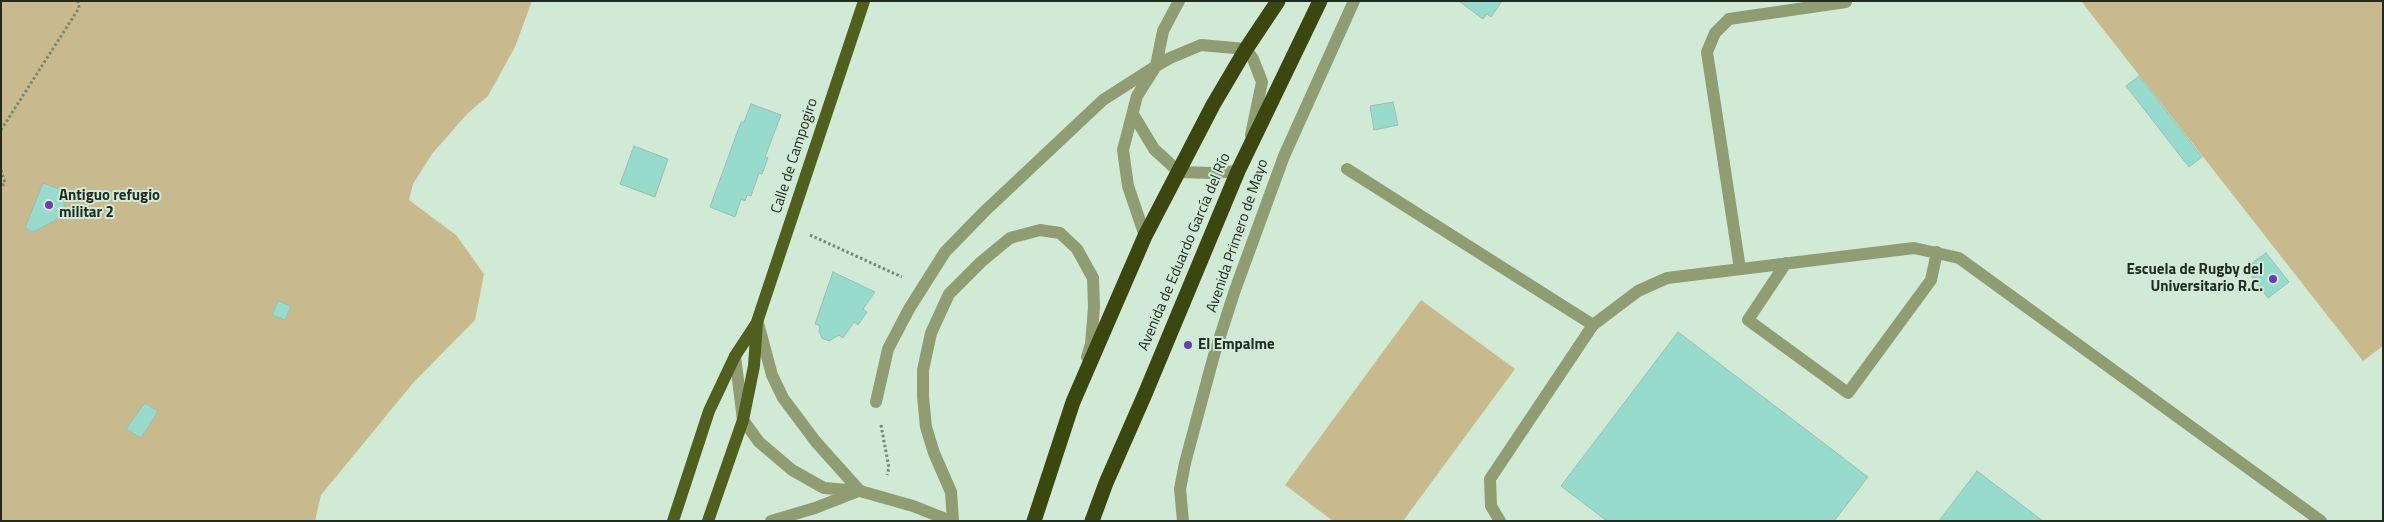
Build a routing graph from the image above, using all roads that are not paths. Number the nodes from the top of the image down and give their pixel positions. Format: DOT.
graph roads {
  1 [pos="864,1"];
  2 [pos="1179,1"];
  3 [pos="1278,1"];
  4 [pos="1320,1"];
  5 [pos="1354,1"];
  6 [pos="1846,2"];
  7 [pos="1246,49"];
  8 [pos="1156,66"];
  9 [pos="1133,114"];
  10 [pos="1249,145"];
  11 [pos="1347,169"];
  12 [pos="1238,171"];
  13 [pos="1179,172"];
  14 [pos="1145,236"];
  15 [pos="1937,252"];
  16 [pos="1786,263"];
  17 [pos="1740,269"];
  18 [pos="758,322"];
  19 [pos="1593,325"];
  20 [pos="735,356"];
  21 [pos="876,402"];
  22 [pos="1073,402"];
  23 [pos="743,420"];
  24 [pos="860,491"];
  25 [pos="673,521"];
  26 [pos="708,521"];
  27 [pos="771,521"];
  28 [pos="952,521"];
  29 [pos="1034,521"];
  30 [pos="1092,521"];
  31 [pos="1183,521"];
  32 [pos="1500,521"];
  33 [pos="2321,521"];
  1 -- 18 [label="main road, Calle de Campogiro"];
  2 -- 8 [label="street"];
  3 -- 7 [label="highway"];
  4 -- 10 [label="highway, Avenida de Eduardo García del Río"];
  5 -- 31 [label="street, Avenida Primero de Mayo"];
  6 -- 17 [label="street"];
  7 -- 8 [label="street"];
  7 -- 10 [label="street"];
  7 -- 13 [label="highway"];
  8 -- 9 [label="street"];
  8 -- 21 [label="street"];
  9 -- 13 [label="street"];
  9 -- 14 [label="street"];
  10 -- 12 [label="highway, Avenida de Eduardo García del Río"];
  11 -- 19 [label="street"];
  12 -- 13 [label="street"];
  12 -- 30 [label="highway, Avenida de Eduardo García del Río"];
  13 -- 14 [label="highway"];
  14 -- 22 [label="highway"];
  15 -- 16 [label="street"];
  15 -- 16 [label="street"];
  15 -- 33 [label="street"];
  16 -- 17 [label="street"];
  17 -- 19 [label="street"];
  18 -- 20 [label="main road, Calle de Campogiro"];
  18 -- 23 [label="main road, Calle de Campogiro"];
  18 -- 24 [label="street"];
  19 -- 32 [label="street"];
  20 -- 23 [label="street"];
  20 -- 25 [label="main road, Calle de Campogiro"];
  22 -- 28 [label="street"];
  22 -- 29 [label="highway"];
  23 -- 24 [label="street"];
  23 -- 26 [label="main road, Calle de Campogiro"];
  24 -- 27 [label="street"];
  24 -- 28 [label="street, bridge"];
}
